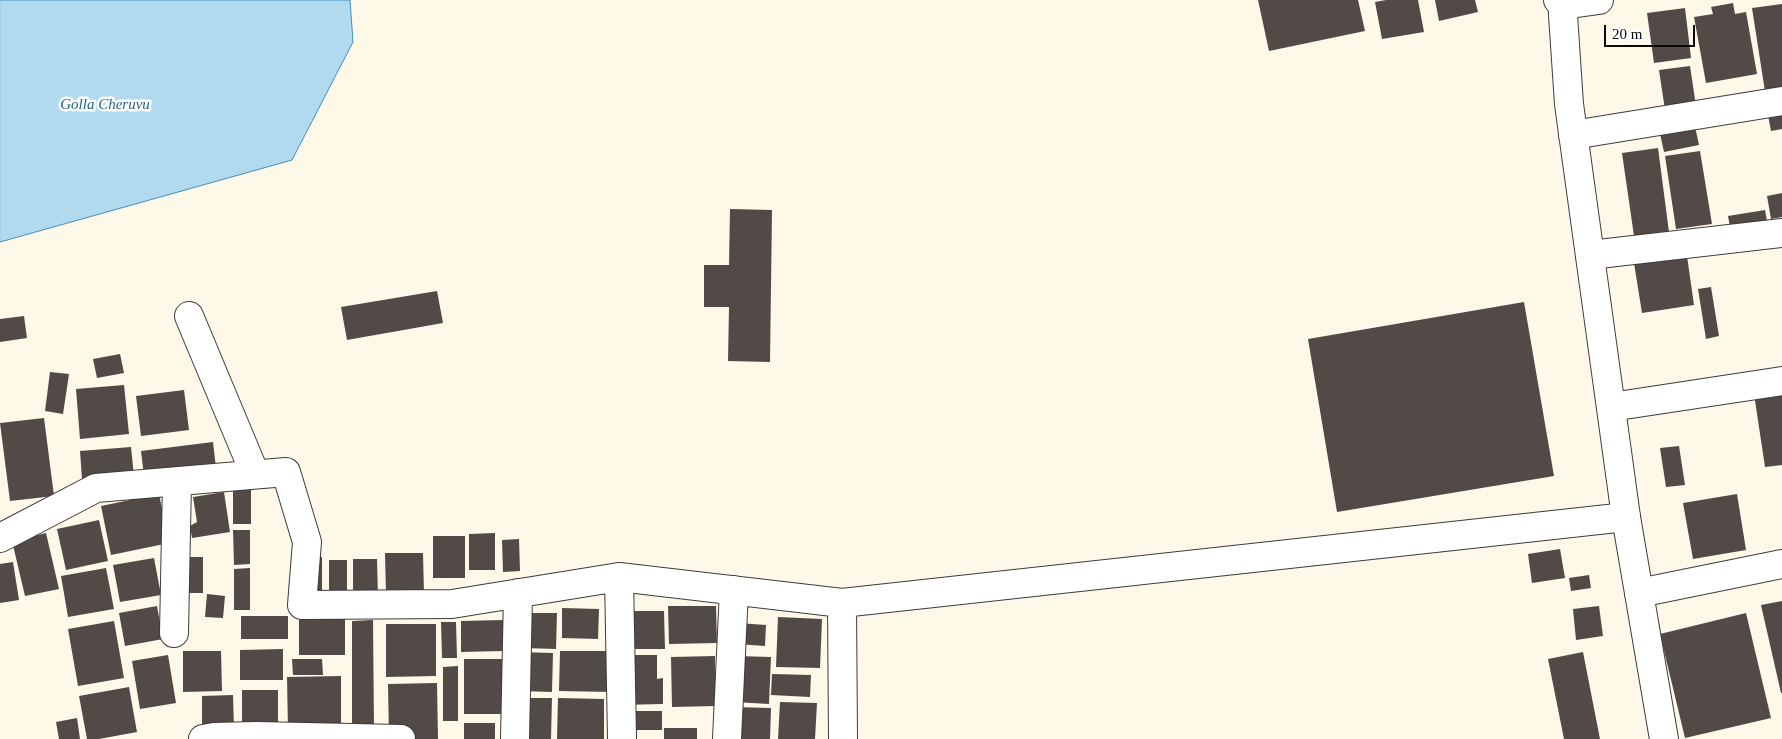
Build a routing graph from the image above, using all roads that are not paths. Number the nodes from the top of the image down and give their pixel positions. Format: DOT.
graph roads {
  1 [pos="1599,0"];
  2 [pos="1561,2"];
  3 [pos="1782,101"];
  4 [pos="1573,135"];
  5 [pos="1782,233"];
  6 [pos="1590,255"];
  7 [pos="189,316"];
  8 [pos="1782,381"];
  9 [pos="1610,407"];
  10 [pos="255,474"];
  11 [pos="177,481"];
  12 [pos="1626,517"];
  13 [pos="0,538"];
  14 [pos="1782,564"];
  15 [pos="619,577"];
  16 [pos="734,590"];
  17 [pos="518,593"];
  18 [pos="1639,593"];
  19 [pos="842,603"];
  20 [pos="174,633"];
  21 [pos="256,738"];
  22 [pos="203,739"];
  23 [pos="390,739"];
  24 [pos="515,739"];
  25 [pos="622,739"];
  26 [pos="728,739"];
  27 [pos="843,739"];
  28 [pos="1664,739"];
  1 -- 2 [label="street"];
  2 -- 4 [label="street"];
  3 -- 4 [label="street"];
  4 -- 6 [label="street"];
  5 -- 6 [label="street"];
  6 -- 9 [label="street"];
  7 -- 10 [label="street"];
  8 -- 9 [label="street"];
  9 -- 12 [label="street"];
  10 -- 11 [label="street"];
  10 -- 17 [label="street"];
  11 -- 13 [label="street"];
  11 -- 20 [label="street"];
  12 -- 18 [label="street"];
  12 -- 19 [label="street"];
  14 -- 18 [label="street"];
  15 -- 16 [label="street"];
  15 -- 17 [label="street"];
  15 -- 25 [label="street"];
  16 -- 19 [label="street"];
  16 -- 26 [label="street"];
  17 -- 24 [label="street"];
  18 -- 28 [label="street"];
  19 -- 27 [label="street"];
  21 -- 22 [label="street"];
  21 -- 23 [label="street"];
}
